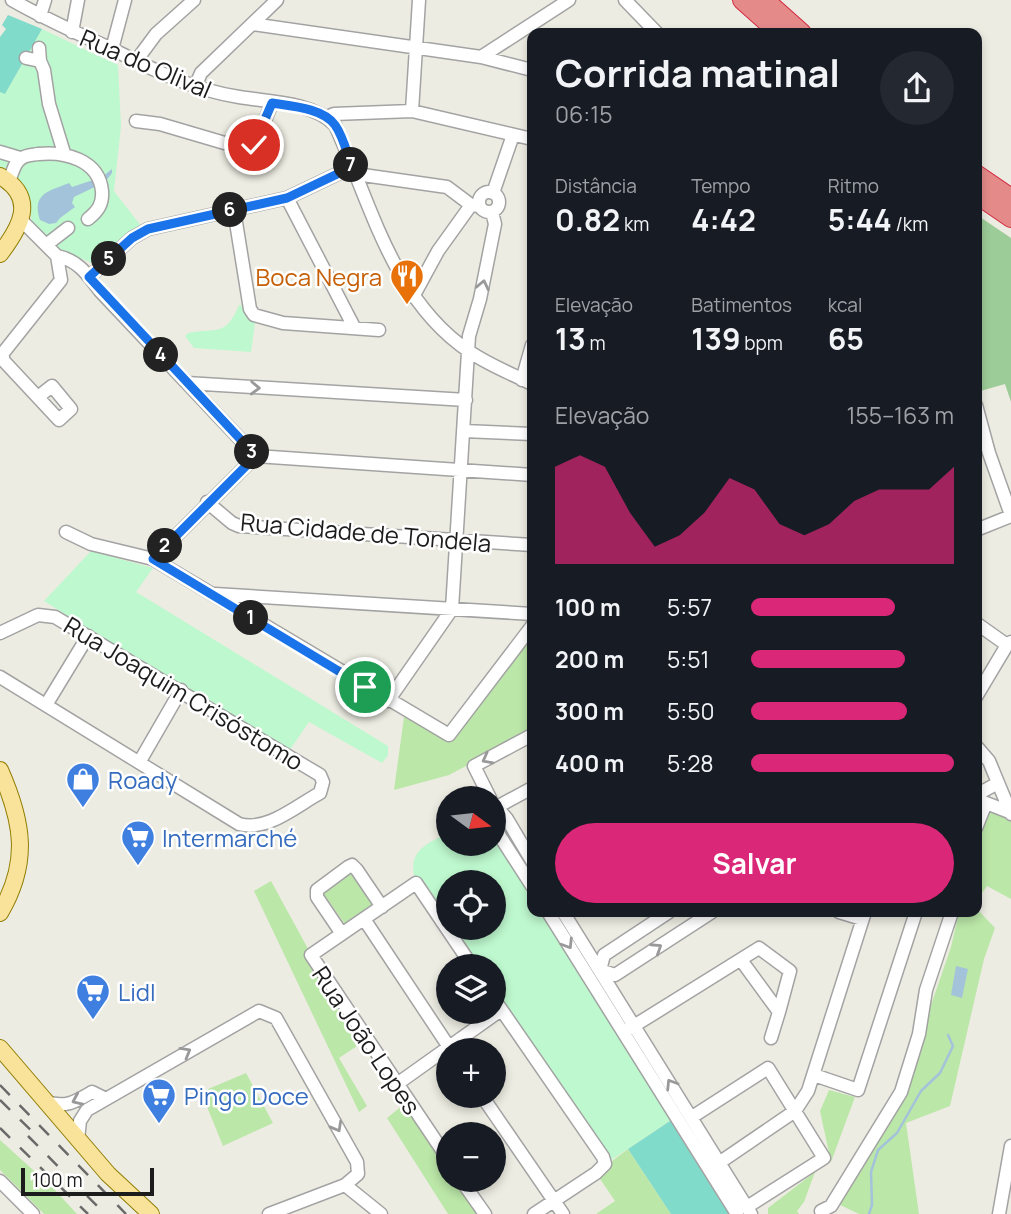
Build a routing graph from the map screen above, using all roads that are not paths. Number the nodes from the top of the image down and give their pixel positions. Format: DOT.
graph roads {
  1 [pos="12,0"];
  2 [pos="46,0"];
  3 [pos="78,0"];
  4 [pos="125,0"];
  5 [pos="194,0"];
  6 [pos="277,0"];
  7 [pos="419,0"];
  8 [pos="569,0"];
  9 [pos="625,0"];
  10 [pos="742,0"];
  11 [pos="765,0"];
  12 [pos="40,16"];
  13 [pos="252,24"];
  14 [pos="652,28"];
  15 [pos="773,28"];
  16 [pos="796,28"];
  17 [pos="72,32"];
  18 [pos="416,48"];
  19 [pos="112,49"];
  20 [pos="481,57"];
  21 [pos="26,58"];
  22 [pos="136,61"];
  23 [pos="527,69"];
  24 [pos="195,87"];
  25 [pos="272,103"];
  26 [pos="412,111"];
  27 [pos="327,117"];
  28 [pos="136,121"];
  29 [pos="513,135"];
  30 [pos="527,138"];
  31 [pos="0,152"];
  32 [pos="64,153"];
  33 [pos="20,158"];
  34 [pos="354,170"];
  35 [pos="982,178"];
  36 [pos="5,179"];
  37 [pos="493,193"];
  38 [pos="287,198"];
  39 [pos="982,198"];
  40 [pos="1011,198"];
  41 [pos="475,206"];
  42 [pos="234,209"];
  43 [pos="492,212"];
  44 [pos="1011,218"];
  45 [pos="88,219"];
  46 [pos="22,220"];
  47 [pos="68,228"];
  48 [pos="46,245"];
  49 [pos="0,254"];
  50 [pos="57,256"];
  51 [pos="89,277"];
  52 [pos="414,297"];
  53 [pos="354,327"];
  54 [pos="379,330"];
  55 [pos="469,352"];
  56 [pos="1,355"];
  57 [pos="527,382"];
  58 [pos="187,383"];
  59 [pos="38,397"];
  60 [pos="466,400"];
  61 [pos="982,427"];
  62 [pos="464,431"];
  63 [pos="527,435"];
  64 [pos="989,453"];
  65 [pos="256,456"];
  66 [pos="982,456"];
  67 [pos="461,471"];
  68 [pos="527,475"];
  69 [pos="208,502"];
  70 [pos="1011,516"];
  71 [pos="982,528"];
  72 [pos="65,532"];
  73 [pos="456,541"];
  74 [pos="527,545"];
  75 [pos="153,559"];
  76 [pos="211,594"];
  77 [pos="452,609"];
  78 [pos="527,614"];
  79 [pos="982,627"];
  80 [pos="0,633"];
  81 [pos="527,633"];
  82 [pos="88,636"];
  83 [pos="1009,643"];
  84 [pos="0,677"];
  85 [pos="982,686"];
  86 [pos="181,690"];
  87 [pos="388,701"];
  88 [pos="46,705"];
  89 [pos="527,737"];
  90 [pos="982,753"];
  91 [pos="139,761"];
  92 [pos="0,770"];
  93 [pos="998,783"];
  94 [pos="484,786"];
  95 [pos="527,790"];
  96 [pos="982,797"];
  97 [pos="506,798"];
  98 [pos="982,800"];
  99 [pos="1010,813"];
  100 [pos="506,818"];
  101 [pos="506,845"];
  102 [pos="527,849"];
  103 [pos="527,878"];
  104 [pos="382,907"];
  105 [pos="0,913"];
  106 [pos="561,917"];
  107 [pos="661,917"];
  108 [pos="704,917"];
  109 [pos="864,917"];
  110 [pos="914,917"];
  111 [pos="950,917"];
  112 [pos="364,919"];
  113 [pos="342,934"];
  114 [pos="464,954"];
  115 [pos="741,960"];
  116 [pos="594,973"];
  117 [pos="779,1012"];
  118 [pos="506,1016"];
  119 [pos="483,1024"];
  120 [pos="629,1029"];
  121 [pos="443,1038"];
  122 [pos="465,1038"];
  123 [pos="771,1038"];
  124 [pos="0,1048"];
  125 [pos="436,1058"];
  126 [pos="814,1075"];
  127 [pos="397,1084"];
  128 [pos="106,1099"];
  129 [pos="46,1102"];
  130 [pos="490,1108"];
  131 [pos="796,1111"];
  132 [pos="692,1117"];
  133 [pos="78,1139"];
  134 [pos="436,1141"];
  135 [pos="1011,1146"];
  136 [pos="714,1166"];
  137 [pos="0,1181"];
  138 [pos="345,1185"];
  139 [pos="469,1192"];
  140 [pos="553,1200"];
  141 [pos="821,1211"];
  142 [pos="745,1212"];
  143 [pos="275,1213"];
  144 [pos="33,1214"];
  145 [pos="151,1214"];
  146 [pos="381,1214"];
  147 [pos="485,1214"];
  148 [pos="534,1214"];
  149 [pos="563,1214"];
  150 [pos="999,1214"];
  1 -- 12 [label="street, Rua do Olival"];
  2 -- 12 [label="street"];
  3 -- 17 [label="street"];
  4 -- 19 [label="street"];
  5 -- 22 [label="street"];
  6 -- 13 [label="street"];
  7 -- 18 [label="street"];
  8 -- 20 [label="street"];
  9 -- 14 [label="street"];
  10 -- 15 [label="highway"];
  11 -- 16 [label="highway"];
  12 -- 17 [label="street, Rua do Olival"];
  13 -- 18 [label="street"];
  13 -- 24 [label="street"];
  17 -- 19 [label="street, Rua do Olival"];
  18 -- 20 [label="street"];
  18 -- 26 [label="street"];
  19 -- 22 [label="street, Rua do Olival"];
  20 -- 23 [label="street"];
  21 -- 32 [label="street"];
  22 -- 24 [label="street, Rua do Olival"];
  24 -- 25 [label="street, Rua do Olival"];
  25 -- 27 [label="street, Rua do Olival"];
  25 -- 28 [label="street"];
  26 -- 27 [label="street"];
  26 -- 29 [label="street"];
  27 -- 34 [label="street"];
  29 -- 30 [label="street"];
  29 -- 37 [label="street"];
  31 -- 33 [label="street"];
  32 -- 33 [label="street"];
  32 -- 45 [label="street"];
  33 -- 36 [label="street"];
  34 -- 38 [label="street"];
  34 -- 41 [label="street"];
  34 -- 52 [label="street"];
  35 -- 40 [label="highway"];
  36 -- 46 [label="main road"];
  37 -- 41 [label="street"];
  37 -- 43 [label="street"];
  38 -- 42 [label="street"];
  38 -- 53 [label="street"];
  39 -- 44 [label="highway"];
  41 -- 43 [label="street"];
  41 -- 52 [label="street"];
  42 -- 51 [label="street"];
  42 -- 53 [label="street"];
  55 -- 43 [label="street, one-way"];
  46 -- 48 [label="street"];
  46 -- 49 [label="main road"];
  47 -- 48 [label="street"];
  48 -- 50 [label="street"];
  50 -- 51 [label="street"];
  50 -- 56 [label="street"];
  51 -- 58 [label="street"];
  52 -- 55 [label="street"];
  53 -- 54 [label="street"];
  55 -- 57 [label="street"];
  55 -- 60 [label="street"];
  56 -- 59 [label="street"];
  58 -- 60 [label="street, one-way"];
  58 -- 65 [label="street"];
  60 -- 62 [label="street"];
  61 -- 64 [label="street"];
  62 -- 63 [label="street"];
  62 -- 67 [label="street"];
  64 -- 66 [label="street"];
  64 -- 70 [label="street"];
  65 -- 67 [label="street"];
  65 -- 69 [label="street"];
  67 -- 68 [label="street"];
  67 -- 73 [label="street"];
  69 -- 73 [label="street, Rua Cidade de Tondela"];
  69 -- 75 [label="street"];
  70 -- 71 [label="street"];
  72 -- 75 [label="street"];
  73 -- 74 [label="street, Rua Cidade de Tondela"];
  73 -- 77 [label="street"];
  75 -- 76 [label="street"];
  76 -- 77 [label="street"];
  76 -- 87 [label="street"];
  77 -- 78 [label="street"];
  77 -- 87 [label="street"];
  79 -- 83 [label="street"];
  80 -- 82 [label="street, Rua Joaquim Crisóstomo"];
  81 -- 87 [label="street"];
  82 -- 86 [label="street, Rua Joaquim Crisóstomo"];
  82 -- 88 [label="street"];
  83 -- 85 [label="street"];
  84 -- 88 [label="street"];
  86 -- 91 [label="street"];
  86 -- 91 [label="street, Rua Joaquim Crisóstomo"];
  88 -- 91 [label="street"];
  89 -- 94 [label="street, one-way"];
  90 -- 93 [label="street"];
  92 -- 105 [label="main road"];
  93 -- 96 [label="street"];
  93 -- 99 [label="street"];
  95 -- 97 [label="street"];
  98 -- 99 [label="street"];
  100 -- 102 [label="street"];
  101 -- 103 [label="street"];
  104 -- 112 [label="street"];
  104 -- 113 [label="street"];
  104 -- 114 [label="street"];
  106 -- 116 [label="street"];
  107 -- 116 [label="street"];
  116 -- 108 [label="street, one-way"];
  109 -- 126 [label="street"];
  110 -- 126 [label="street"];
  111 -- 141 [label="street"];
  112 -- 113 [label="street"];
  112 -- 121 [label="street"];
  113 -- 127 [label="street, Rua João Lopes"];
  115 -- 117 [label="street"];
  115 -- 117 [label="street"];
  115 -- 120 [label="street"];
  116 -- 120 [label="street"];
  117 -- 123 [label="street"];
  118 -- 140 [label="street"];
  119 -- 122 [label="street"];
  132 -- 120 [label="street, one-way"];
  120 -- 136 [label="street"];
  124 -- 129 [label="main road"];
  125 -- 127 [label="street"];
  126 -- 131 [label="street"];
  127 -- 134 [label="street, Rua João Lopes"];
  128 -- 129 [label="street, one-way"];
  128 -- 133 [label="street"];
  128 -- 138 [label="street, one-way"];
  129 -- 133 [label="main road"];
  130 -- 140 [label="street"];
  131 -- 132 [label="street"];
  131 -- 136 [label="street"];
  131 -- 142 [label="street"];
  132 -- 136 [label="street"];
  133 -- 145 [label="main road"];
  135 -- 150 [label="street"];
  136 -- 142 [label="street"];
  137 -- 144 [label="street"];
  138 -- 143 [label="street"];
  138 -- 146 [label="street"];
  139 -- 147 [label="street"];
  140 -- 148 [label="street"];
  140 -- 149 [label="street"];
}
